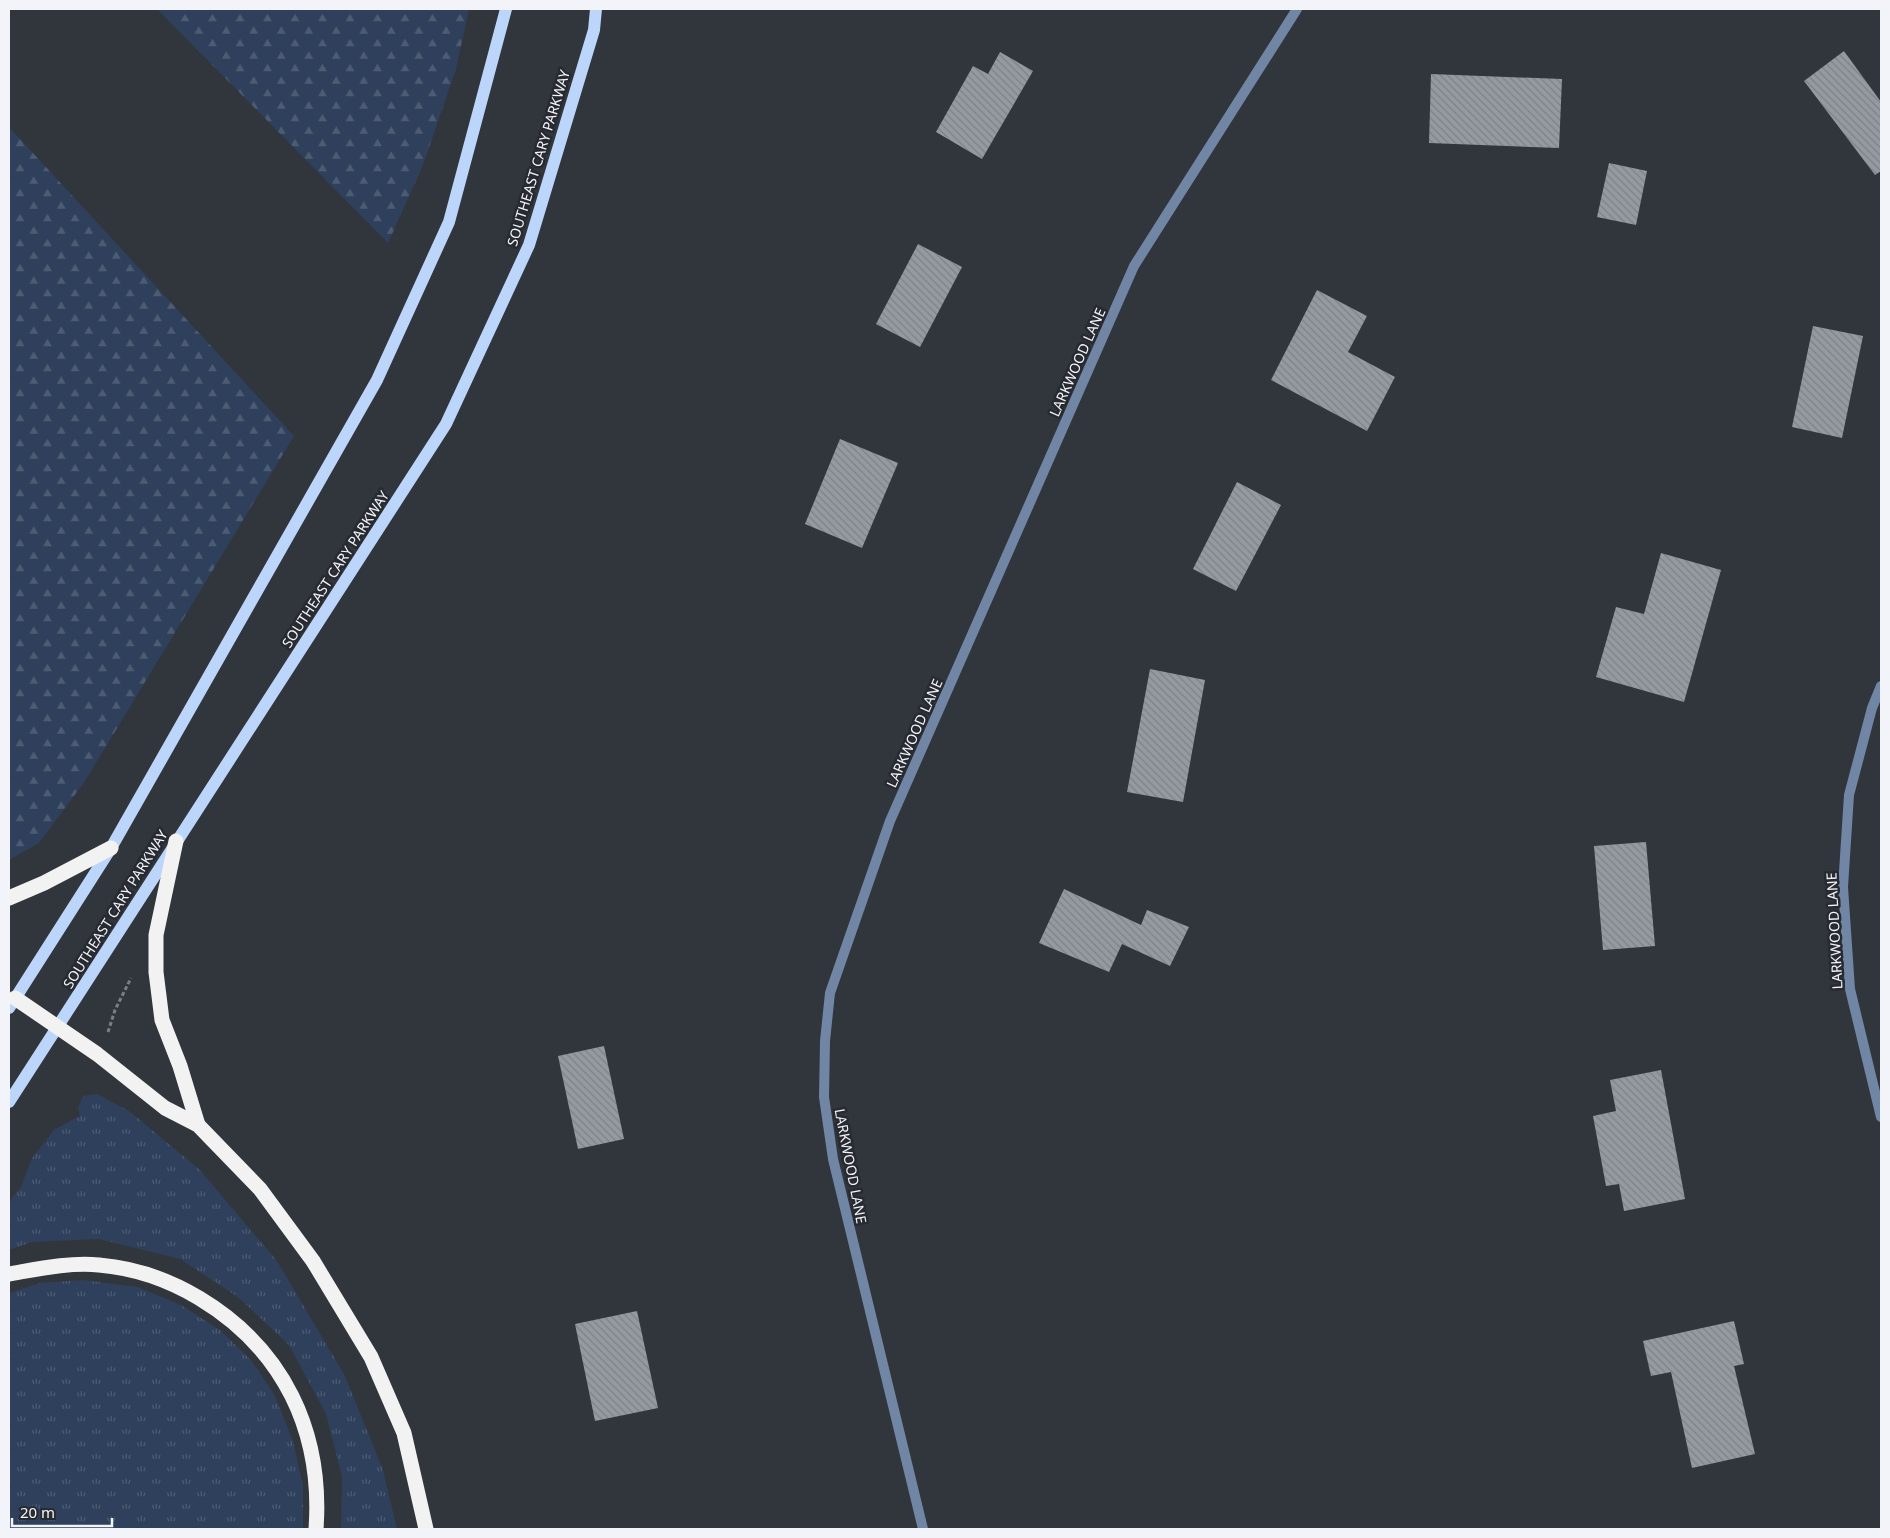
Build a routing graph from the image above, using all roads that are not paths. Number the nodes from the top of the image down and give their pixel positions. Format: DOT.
graph roads {
  1 [pos="506,9"];
  2 [pos="596,9"];
  3 [pos="1297,9"];
  4 [pos="1881,686"];
  5 [pos="176,841"];
  6 [pos="111,848"];
  7 [pos="9,898"];
  8 [pos="12,1003"];
  9 [pos="56,1026"];
  10 [pos="9,1102"];
  11 [pos="1881,1117"];
  12 [pos="198,1124"];
  13 [pos="9,1274"];
  14 [pos="316,1529"];
  15 [pos="426,1529"];
  16 [pos="923,1529"];
  1 -- 6 [label="main road"];
  2 -- 5 [label="main road, SOUTHEAST CARY PARKWAY"];
  3 -- 16 [label="street, LARKWOOD LANE"];
  4 -- 11 [label="street, LARKWOOD LANE"];
  5 -- 9 [label="main road, SOUTHEAST CARY PARKWAY"];
  5 -- 12 [label="highway"];
  6 -- 7 [label="highway"];
  6 -- 8 [label="main road"];
  8 -- 9 [label="highway"];
  9 -- 10 [label="main road, SOUTHEAST CARY PARKWAY"];
  9 -- 12 [label="highway"];
  12 -- 15 [label="highway"];
  13 -- 14 [label="highway"];
}
